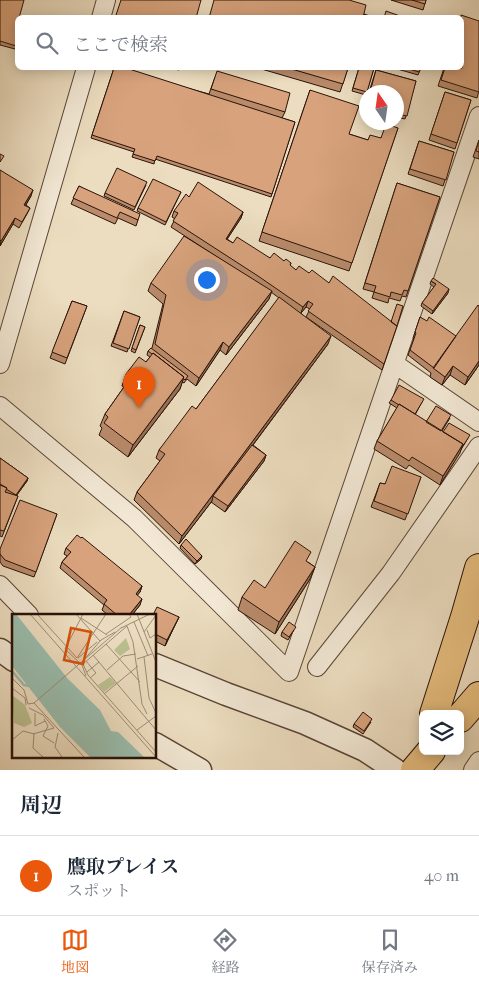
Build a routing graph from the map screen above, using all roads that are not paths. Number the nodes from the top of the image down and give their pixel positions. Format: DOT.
graph roads {
  1 [pos="106,0"];
  2 [pos="102,15"];
  3 [pos="85,70"];
  4 [pos="479,116"];
  5 [pos="0,364"];
  6 [pos="395,364"];
  7 [pos="0,406"];
  8 [pos="479,422"];
  9 [pos="479,446"];
  10 [pos="479,568"];
  11 [pos="0,584"];
  12 [pos="28,614"];
  13 [pos="0,650"];
  14 [pos="12,659"];
  15 [pos="156,665"];
  16 [pos="317,667"];
  17 [pos="479,696"];
  18 [pos="435,710"];
  19 [pos="464,713"];
  20 [pos="156,745"];
  21 [pos="479,761"];
  22 [pos="416,762"];
  23 [pos="200,770"];
  24 [pos="473,770"];
  1 -- 2 [label="street"];
  3 -- 5 [label="street"];
  4 -- 6 [label="street"];
  6 -- 7 [label="street"];
  6 -- 8 [label="street"];
  9 -- 16 [label="street"];
  10 -- 18 [label="main road"];
  11 -- 12 [label="street"];
  13 -- 14 [label="street"];
  15 -- 22 [label="street"];
  17 -- 19 [label="main road"];
  20 -- 23 [label="street"];
  21 -- 24 [label="street"];
}
